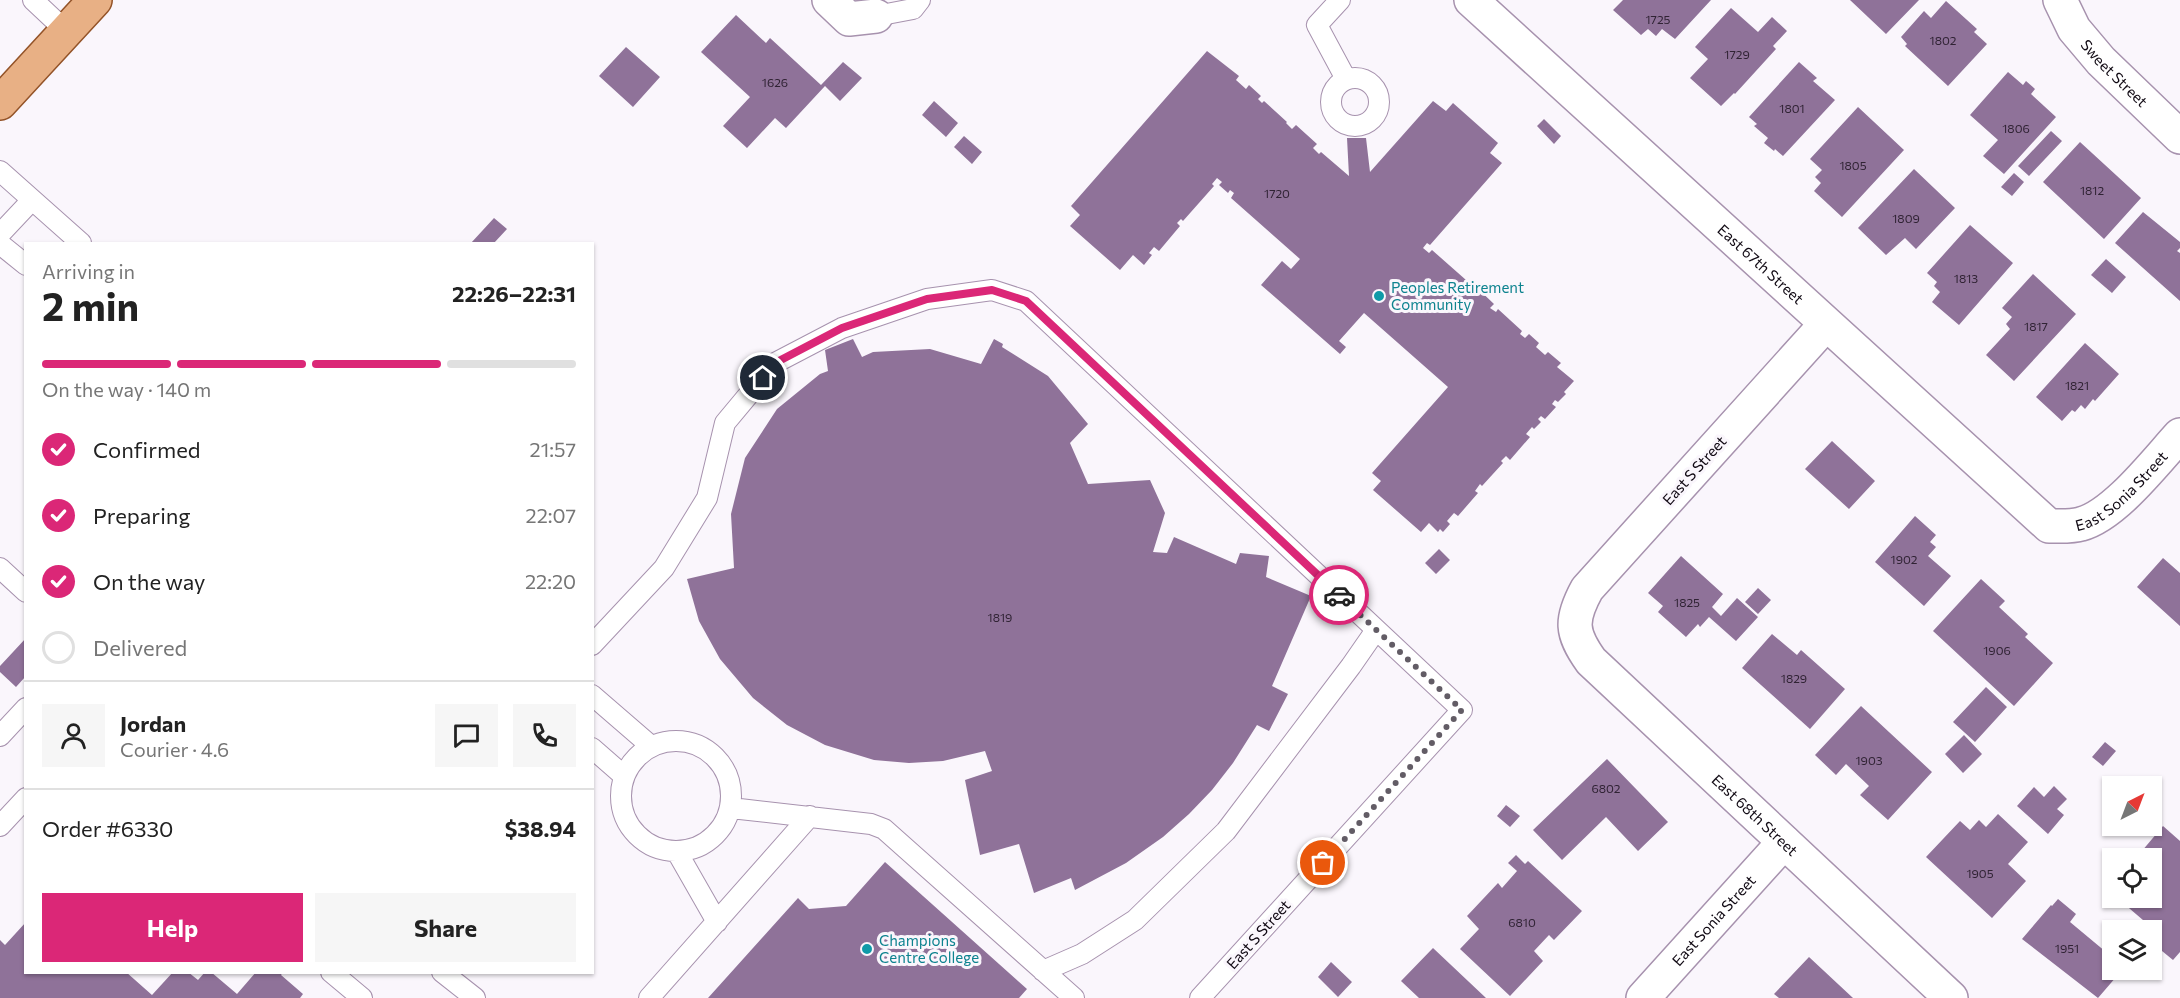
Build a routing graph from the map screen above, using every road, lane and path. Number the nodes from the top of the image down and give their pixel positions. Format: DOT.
graph roads {
  1 [pos="33,0"];
  2 [pos="95,0"];
  3 [pos="829,0"];
  4 [pos="920,0"];
  5 [pos="1340,0"];
  6 [pos="1471,0"];
  7 [pos="2060,0"];
  8 [pos="876,16"];
  9 [pos="66,31"];
  10 [pos="1346,79"];
  11 [pos="0,103"];
  12 [pos="2180,137"];
  13 [pos="0,171"];
  14 [pos="32,200"];
  15 [pos="0,234"];
  16 [pos="80,242"];
  17 [pos="0,244"];
  18 [pos="24,264"];
  19 [pos="1826,324"];
  20 [pos="2180,435"];
  21 [pos="2049,526"];
  22 [pos="0,568"];
  23 [pos="24,590"];
  24 [pos="1575,623"];
  25 [pos="1376,630"];
  26 [pos="594,643"];
  27 [pos="594,697"];
  28 [pos="24,710"];
  29 [pos="0,736"];
  30 [pos="651,746"];
  31 [pos="594,750"];
  32 [pos="624,776"];
  33 [pos="24,800"];
  34 [pos="731,808"];
  35 [pos="810,816"];
  36 [pos="0,826"];
  37 [pos="1784,842"];
  38 [pos="677,852"];
  39 [pos="717,921"];
  40 [pos="1043,971"];
  41 [pos="333,974"];
  42 [pos="445,974"];
  43 [pos="362,998"];
  44 [pos="475,998"];
  45 [pos="649,998"];
  46 [pos="1074,998"];
  47 [pos="1200,998"];
  48 [pos="1643,998"];
  49 [pos="1951,998"];
  1 -- 9 [label="lane"];
  2 -- 9 [label="main road"];
  3 -- 8 [label="street"];
  4 -- 8 [label="lane"];
  5 -- 10 [label="lane"];
  6 -- 19 [label="street, East 67th Street"];
  7 -- 12 [label="street, Sweet Street"];
  9 -- 11 [label="main road"];
  13 -- 14 [label="lane"];
  14 -- 15 [label="lane"];
  14 -- 16 [label="lane"];
  17 -- 18 [label="lane"];
  19 -- 21 [label="street, East 67th Street"];
  19 -- 24 [label="street, East S Street"];
  20 -- 21 [label="street, East Sonia Street"];
  22 -- 23 [label="lane"];
  24 -- 37 [label="street, East 68th Street"];
  25 -- 26 [label="lane"];
  25 -- 40 [label="lane"];
  25 -- 47 [label="lane, East S Street"];
  27 -- 30 [label="lane"];
  28 -- 29 [label="lane"];
  30 -- 32 [label="lane"];
  30 -- 34 [label="lane"];
  31 -- 32 [label="lane"];
  32 -- 38 [label="lane"];
  33 -- 36 [label="lane"];
  34 -- 35 [label="lane"];
  34 -- 38 [label="lane"];
  35 -- 39 [label="lane"];
  35 -- 40 [label="lane"];
  37 -- 48 [label="street, East Sonia Street"];
  37 -- 49 [label="street, East 68th Street"];
  38 -- 39 [label="lane"];
  39 -- 45 [label="lane"];
  40 -- 46 [label="lane"];
  41 -- 43 [label="lane"];
  42 -- 44 [label="lane"];
}
